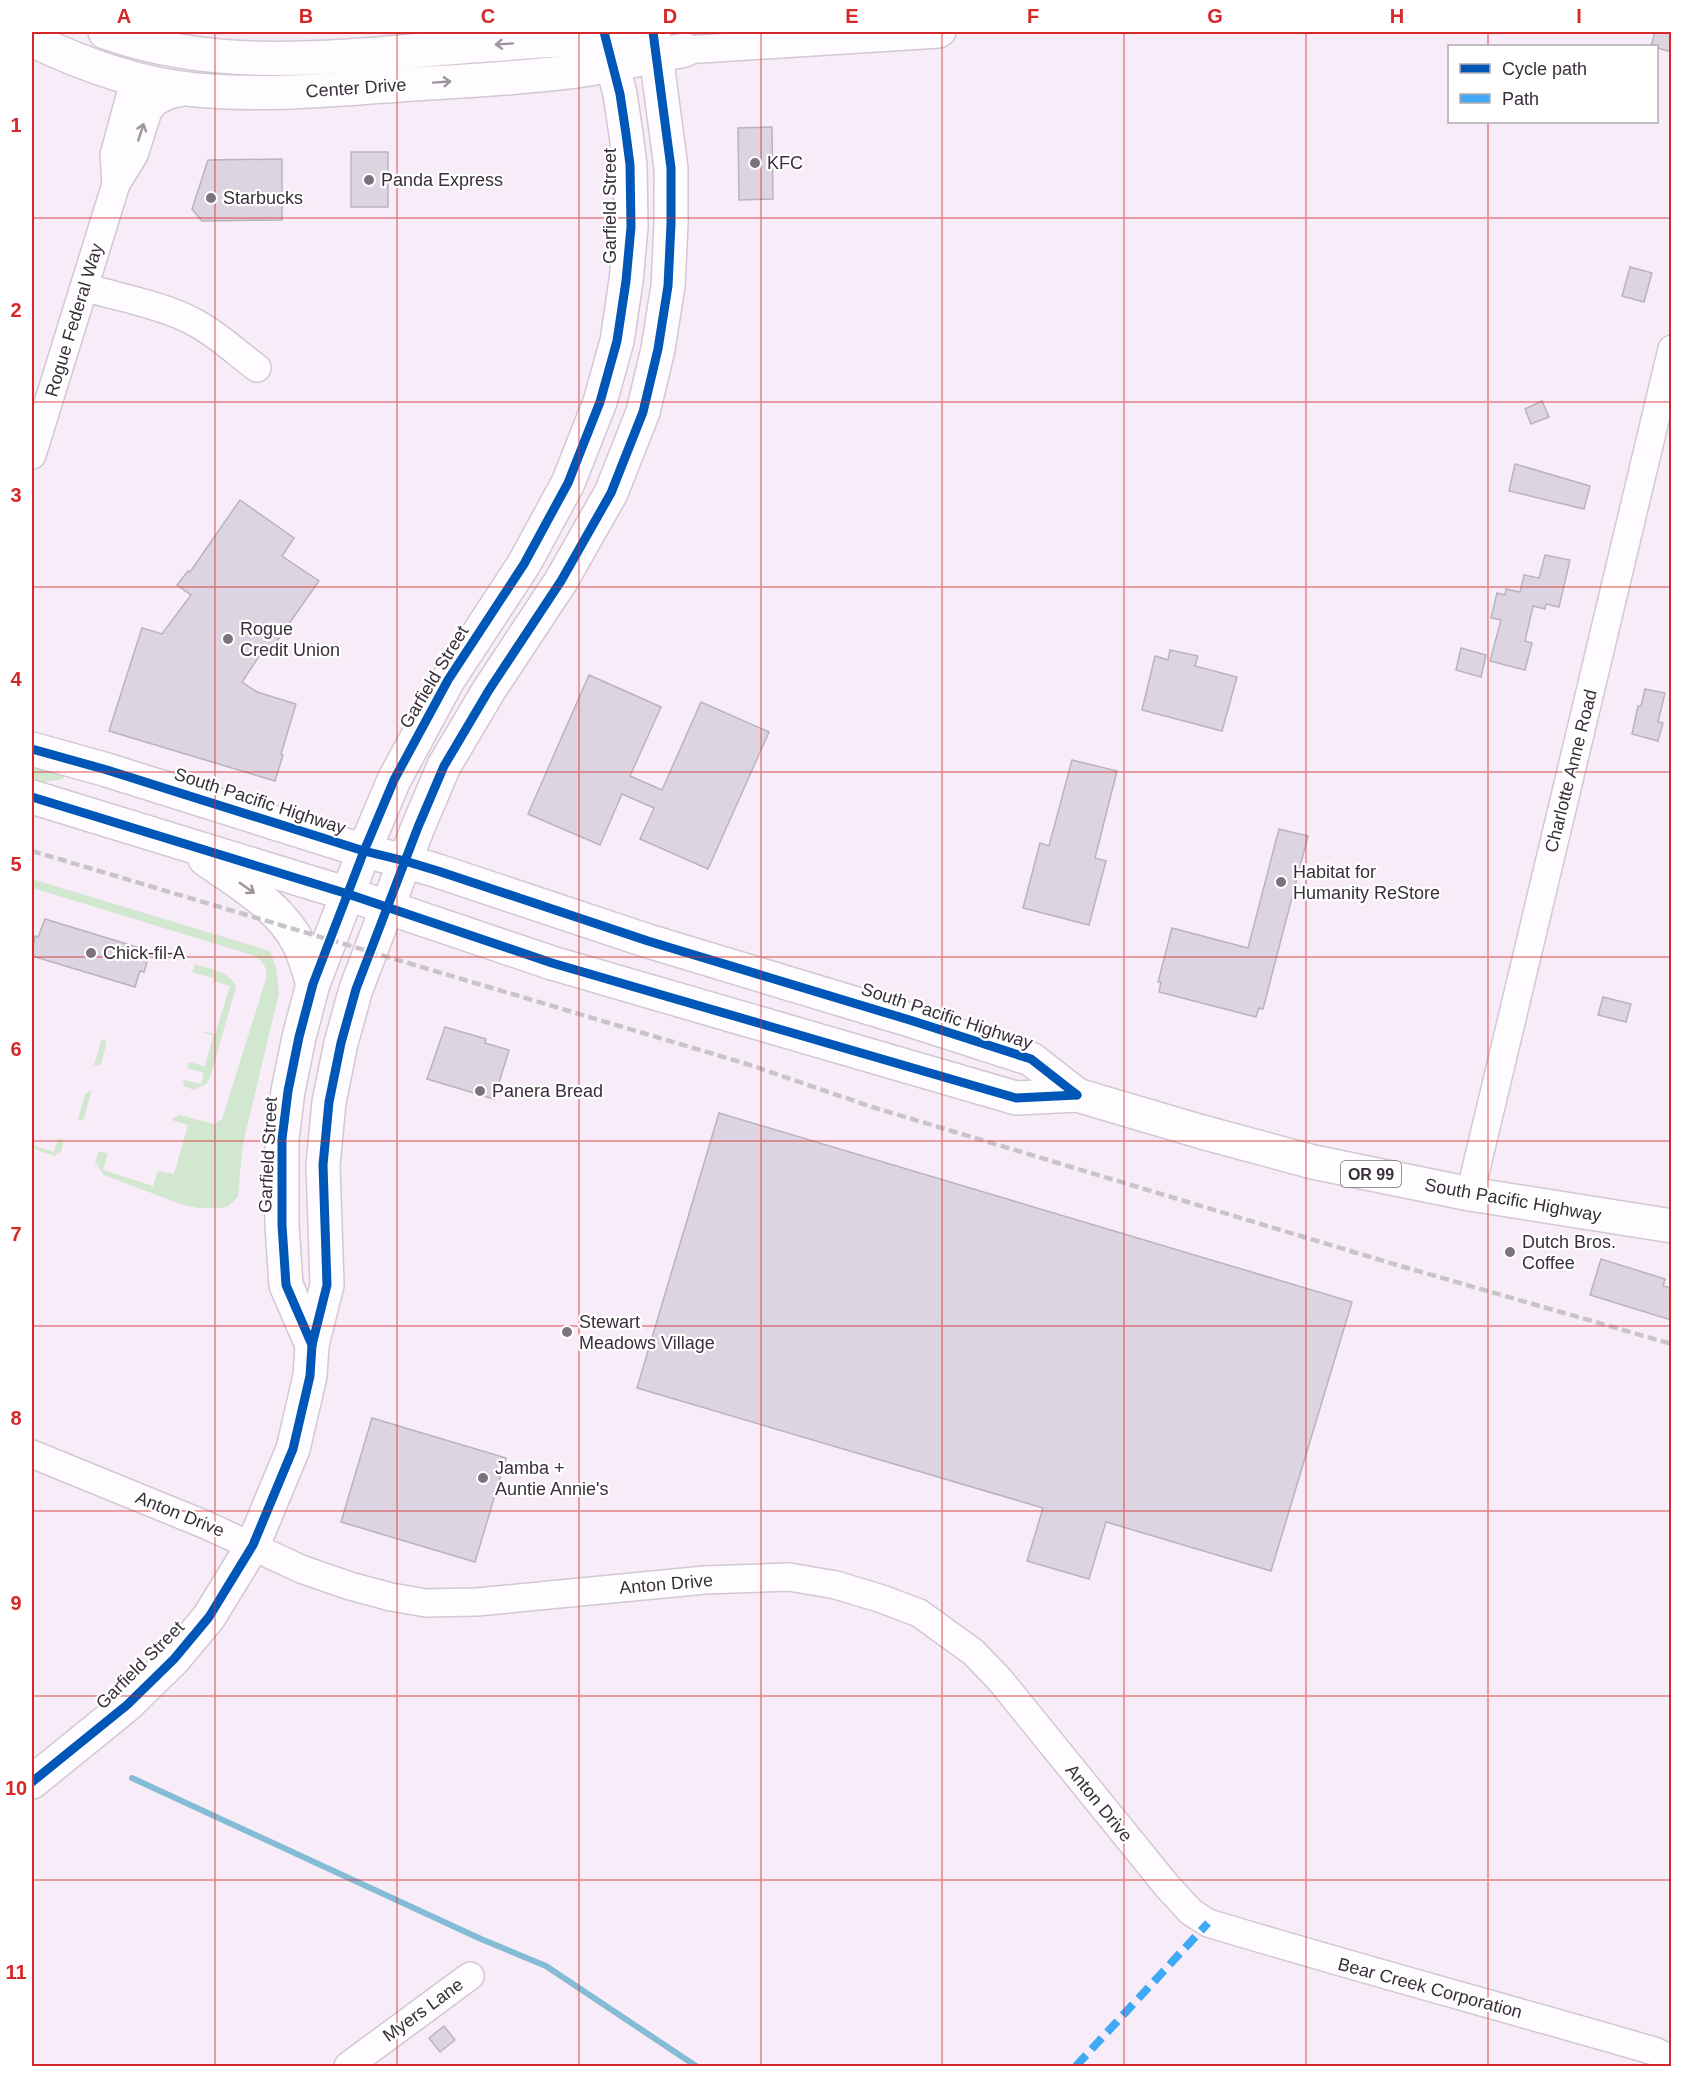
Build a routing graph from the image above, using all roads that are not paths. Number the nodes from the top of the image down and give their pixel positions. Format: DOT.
graph roads {
  1 [pos="59,32"];
  2 [pos="105,32"];
  3 [pos="942,32"];
  4 [pos="32,40"];
  5 [pos="608,46"];
  6 [pos="663,46"];
  7 [pos="160,47"];
  8 [pos="331,56"];
  9 [pos="135,78"];
  10 [pos="194,90"];
  11 [pos="116,184"];
  12 [pos="84,287"];
  13 [pos="1671,349"];
  14 [pos="257,368"];
  15 [pos="32,455"];
  16 [pos="32,749"];
  17 [pos="32,797"];
  18 [pos="182,842"];
  19 [pos="364,851"];
  20 [pos="405,861"];
  21 [pos="348,894"];
  22 [pos="387,907"];
  23 [pos="313,984"];
  24 [pos="1077,1095"];
  25 [pos="1470,1194"];
  26 [pos="1671,1226"];
  27 [pos="312,1345"];
  28 [pos="32,1454"];
  29 [pos="253,1545"];
  30 [pos="32,1782"];
  31 [pos="1191,1912"];
  32 [pos="470,1976"];
  33 [pos="1671,2059"];
  34 [pos="348,2067"];
  1 -- 7 [label="main road"];
  2 -- 7 [label="main road, Center Drive"];
  3 -- 6 [label="street, Center Drive"];
  4 -- 9 [label="main road, Center Drive"];
  5 -- 6 [label="main road, Center Drive"];
  5 -- 8 [label="main road, Center Drive, one-way"];
  10 -- 5 [label="main road, Center Drive, one-way"];
  5 -- 19 [label="main road, Garfield Street"];
  6 -- 20 [label="main road, Garfield Street"];
  7 -- 8 [label="main road, Center Drive"];
  8 -- 9 [label="main road"];
  9 -- 10 [label="main road, Center Drive"];
  9 -- 11 [label="street, Rogue Federal Way"];
  11 -- 10 [label="street, Rogue Federal Way, one-way"];
  11 -- 12 [label="street, Rogue Federal Way"];
  12 -- 14 [label="street"];
  12 -- 15 [label="street, Rogue Federal Way"];
  13 -- 25 [label="street, Charlotte Anne Road"];
  16 -- 19 [label="main road, South Pacific Highway / OR 99"];
  17 -- 18 [label="main road, South Pacific Highway / OR 99"];
  18 -- 21 [label="main road, South Pacific Highway / OR 99"];
  18 -- 23 [label="main road, one-way"];
  19 -- 20 [label="main road, South Pacific Highway / OR 99"];
  19 -- 21 [label="main road, Garfield Street"];
  20 -- 22 [label="main road, Garfield Street"];
  20 -- 24 [label="main road, South Pacific Highway / OR 99"];
  21 -- 22 [label="main road, South Pacific Highway / OR 99"];
  21 -- 23 [label="main road, Garfield Street"];
  22 -- 24 [label="main road, South Pacific Highway / OR 99"];
  22 -- 27 [label="main road, Garfield Street"];
  23 -- 27 [label="main road, Garfield Street"];
  24 -- 25 [label="main road, South Pacific Highway / OR 99"];
  25 -- 26 [label="main road, South Pacific Highway / OR 99"];
  27 -- 29 [label="main road, Garfield Street"];
  28 -- 29 [label="street, Anton Drive"];
  29 -- 30 [label="main road, Garfield Street"];
  29 -- 31 [label="street, Anton Drive"];
  31 -- 33 [label="street, Bear Creek Corporation"];
  32 -- 34 [label="street, Myers Lane"];
}
